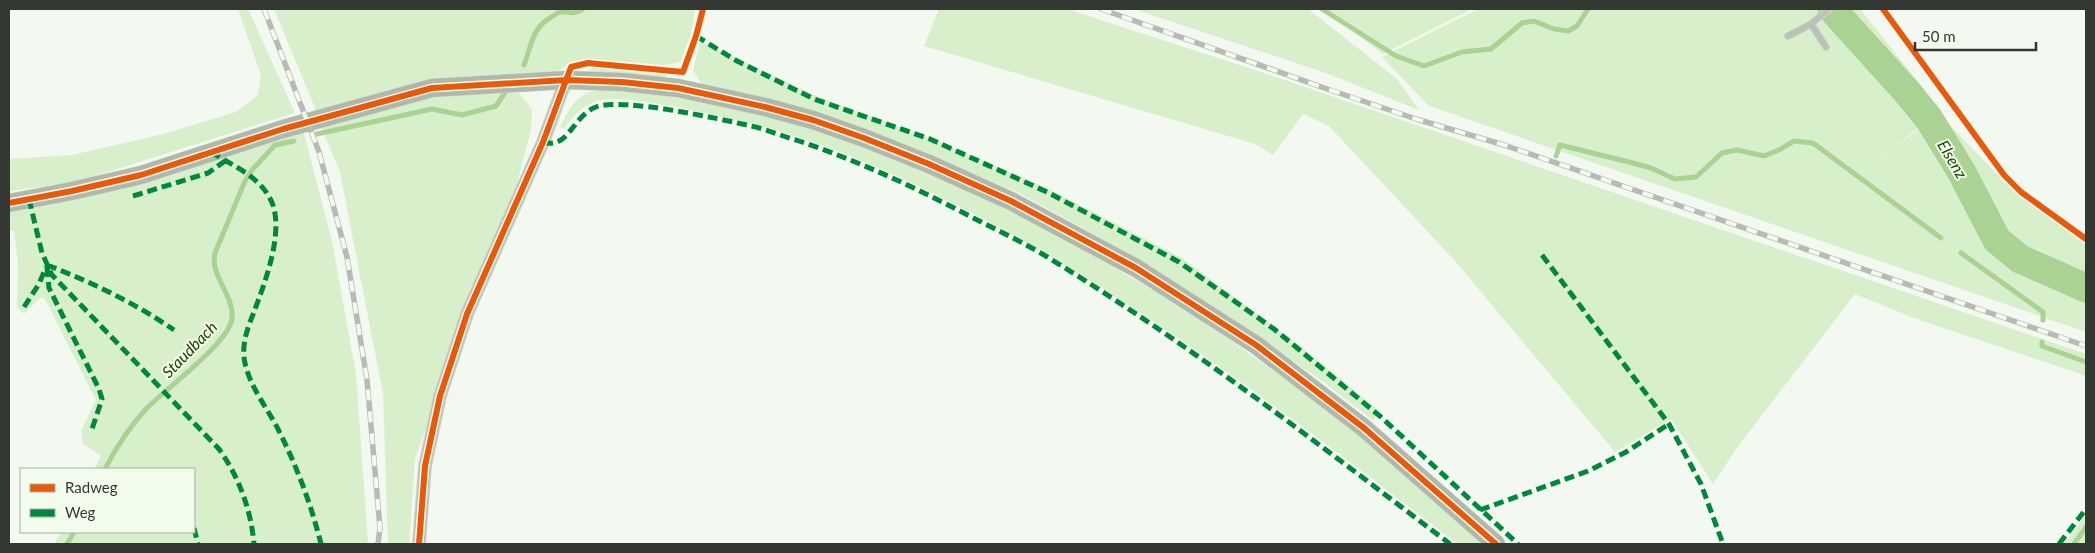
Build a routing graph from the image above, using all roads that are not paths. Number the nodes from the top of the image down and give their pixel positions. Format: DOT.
graph roads {
  1 [pos="1827,11"];
  2 [pos="1811,24"];
  3 [pos="1788,36"];
  4 [pos="1826,47"];
  5 [pos="566,80"];
  6 [pos="9,203"];
  7 [pos="419,544"];
  8 [pos="1496,544"];
  1 -- 2 [label="lane"];
  2 -- 3 [label="lane"];
  2 -- 4 [label="lane"];
  5 -- 6 [label="street"];
  5 -- 7 [label="street"];
  5 -- 8 [label="street"];
}
